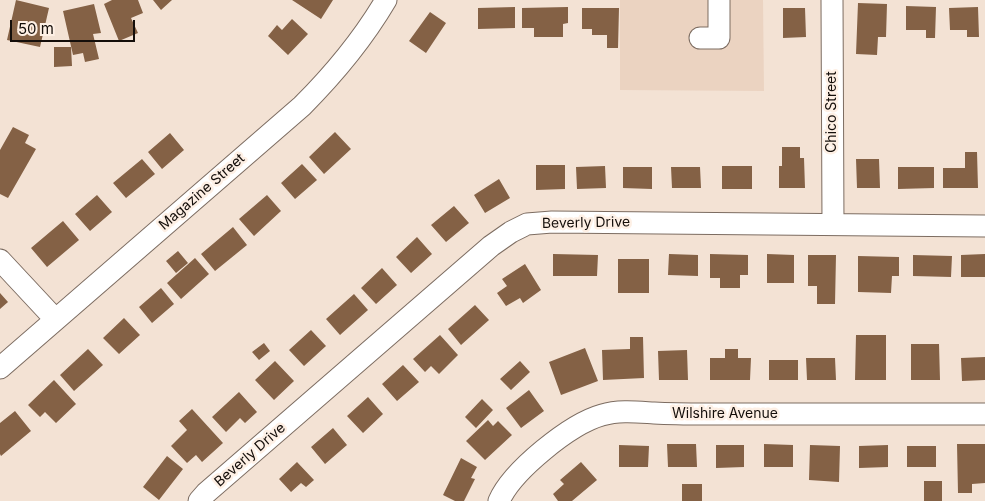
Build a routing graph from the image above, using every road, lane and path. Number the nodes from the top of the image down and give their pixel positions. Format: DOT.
graph roads {
  1 [pos="386,0"];
  2 [pos="719,0"];
  3 [pos="832,0"];
  4 [pos="700,38"];
  5 [pos="833,224"];
  6 [pos="985,226"];
  7 [pos="0,260"];
  8 [pos="55,319"];
  9 [pos="0,368"];
  10 [pos="985,414"];
  11 [pos="199,501"];
  12 [pos="499,501"];
  1 -- 8 [label="street, Magazine Street"];
  2 -- 4 [label="street"];
  3 -- 5 [label="street, Chico Street"];
  5 -- 6 [label="street, Beverly Drive"];
  5 -- 11 [label="street, Beverly Drive"];
  7 -- 8 [label="street"];
  8 -- 9 [label="street, Magazine Street"];
  10 -- 12 [label="street, Wilshire Avenue"];
}
